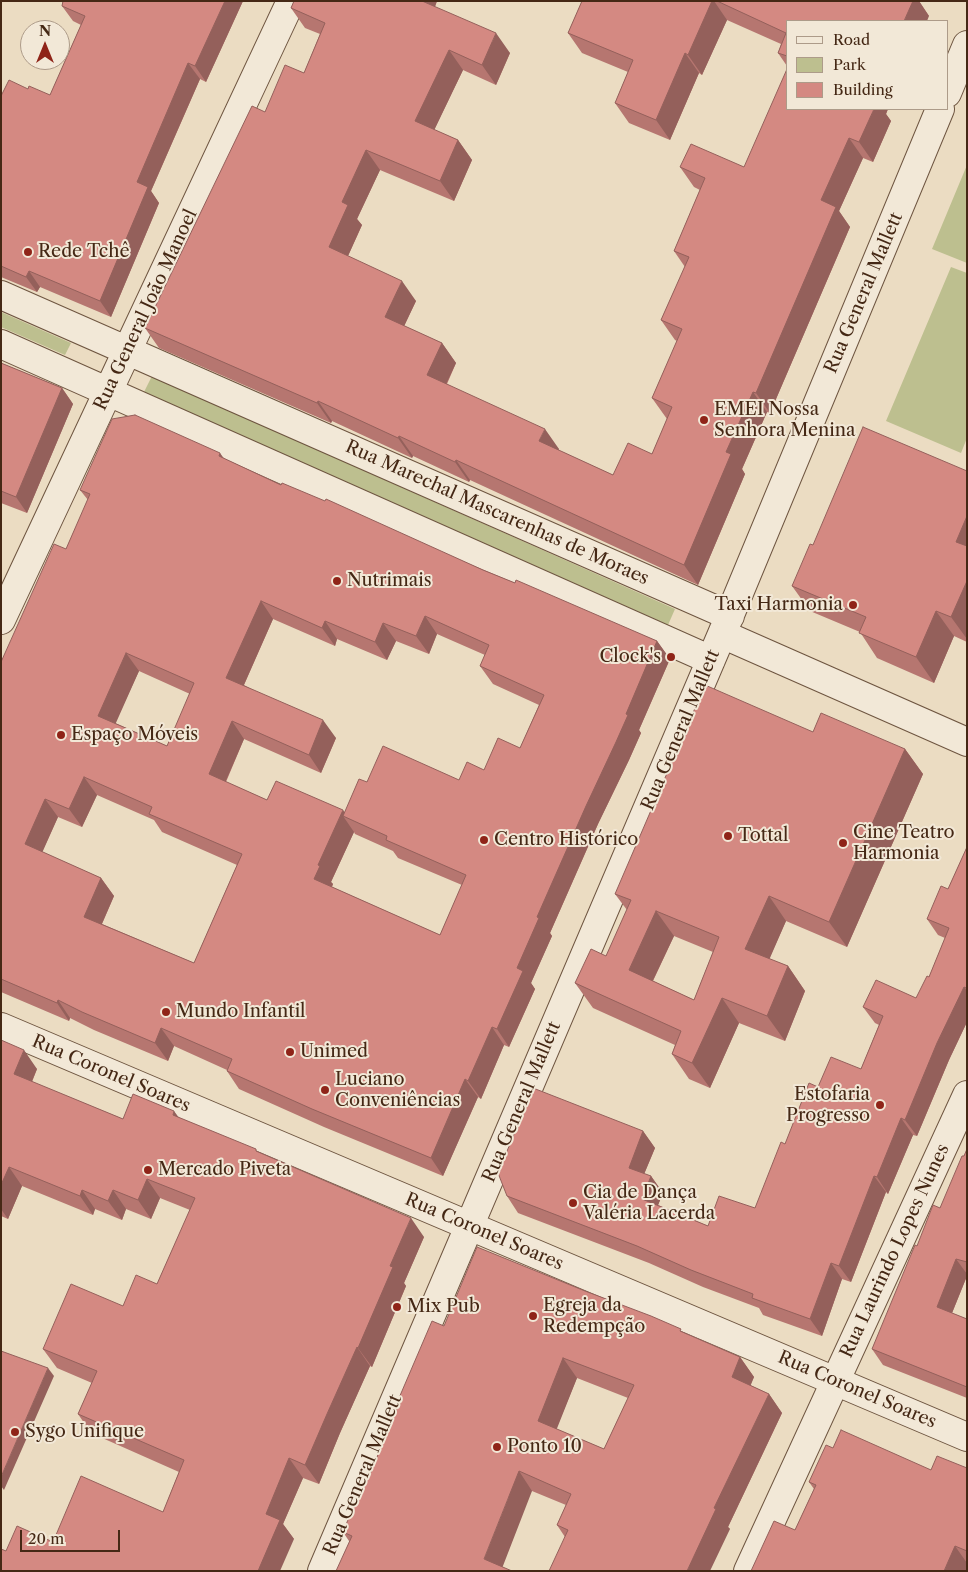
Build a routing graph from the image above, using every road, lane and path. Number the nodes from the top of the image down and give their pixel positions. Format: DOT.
graph roads {
  1 [pos="291,1"];
  2 [pos="967,45"];
  3 [pos="948,92"];
  4 [pos="940,110"];
  5 [pos="1,295"];
  6 [pos="1,344"];
  7 [pos="127,350"];
  8 [pos="108,392"];
  9 [pos="1,620"];
  10 [pos="726,625"];
  11 [pos="711,660"];
  12 [pos="967,742"];
  13 [pos="1,1027"];
  14 [pos="967,1095"];
  15 [pos="469,1226"];
  16 [pos="836,1381"];
  17 [pos="967,1437"];
  18 [pos="322,1571"];
  19 [pos="748,1571"];
  1 -- 7 [label="street, Rua General João Manoel"];
  2 -- 3 [label="street"];
  4 -- 10 [label="street, Rua General Mallett"];
  5 -- 7 [label="street, Rua Marechal Mascarenhas de Moraes"];
  6 -- 8 [label="street"];
  7 -- 8 [label="street, Rua General João Manoel"];
  7 -- 10 [label="street, Rua Marechal Mascarenhas de Moraes"];
  8 -- 9 [label="street, Rua General João Manoel"];
  8 -- 11 [label="street"];
  10 -- 11 [label="street, Rua General Mallett"];
  10 -- 12 [label="street, Rua Marechal Mascarenhas de Moraes"];
  11 -- 15 [label="street, Rua General Mallett"];
  13 -- 15 [label="street, Rua Coronel Soares"];
  14 -- 16 [label="street, Rua Laurindo Lopes Nunes"];
  15 -- 16 [label="street, Rua Coronel Soares"];
  15 -- 18 [label="street, Rua General Mallett"];
  16 -- 17 [label="street, Rua Coronel Soares"];
  16 -- 19 [label="street, Rua Laurindo Lopes Nunes"];
}
